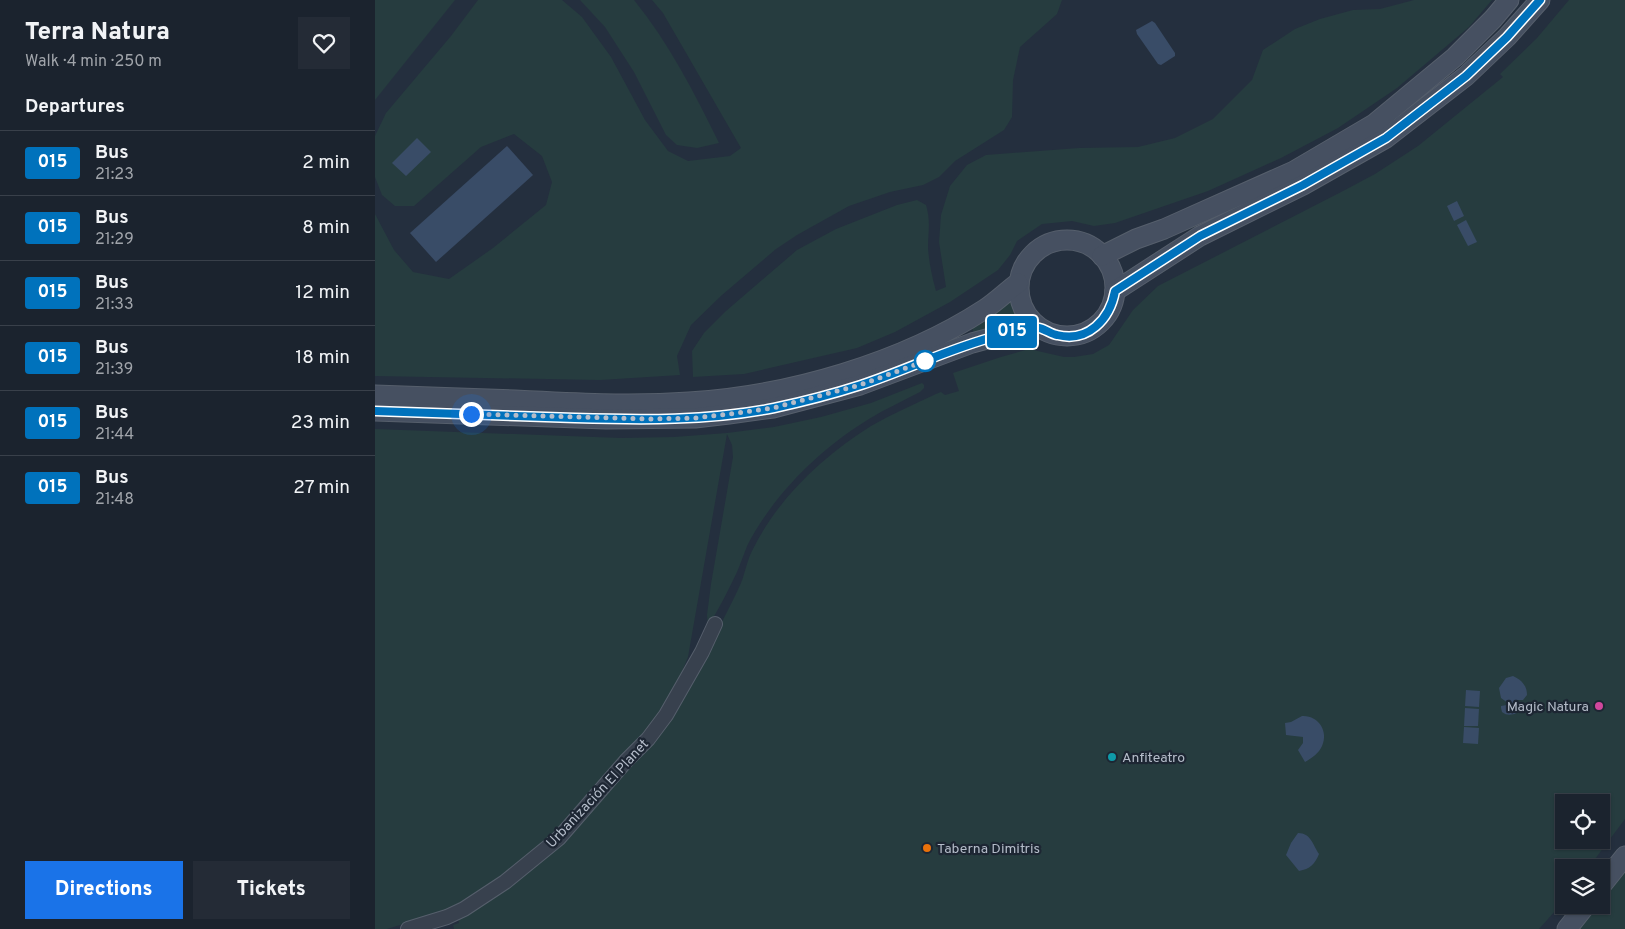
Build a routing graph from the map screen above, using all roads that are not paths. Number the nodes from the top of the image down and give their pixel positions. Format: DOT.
graph roads {
  1 [pos="1509,0"];
  2 [pos="1540,0"];
  3 [pos="1102,256"];
  4 [pos="1018,283"];
  5 [pos="1115,291"];
  6 [pos="1038,327"];
  7 [pos="375,395"];
  8 [pos="375,411"];
  9 [pos="715,624"];
  10 [pos="1625,856"];
  11 [pos="1610,875"];
  12 [pos="1579,914"];
  13 [pos="408,929"];
  14 [pos="1567,929"];
  1 -- 3 [label="main road"];
  2 -- 5 [label="main road"];
  3 -- 4 [label="main road"];
  3 -- 5 [label="main road"];
  4 -- 6 [label="main road"];
  4 -- 7 [label="main road"];
  5 -- 6 [label="main road"];
  6 -- 8 [label="main road"];
  9 -- 13 [label="street, Urbanización El Planet"];
  10 -- 11 [label="main road"];
  12 -- 14 [label="main road"];
}
